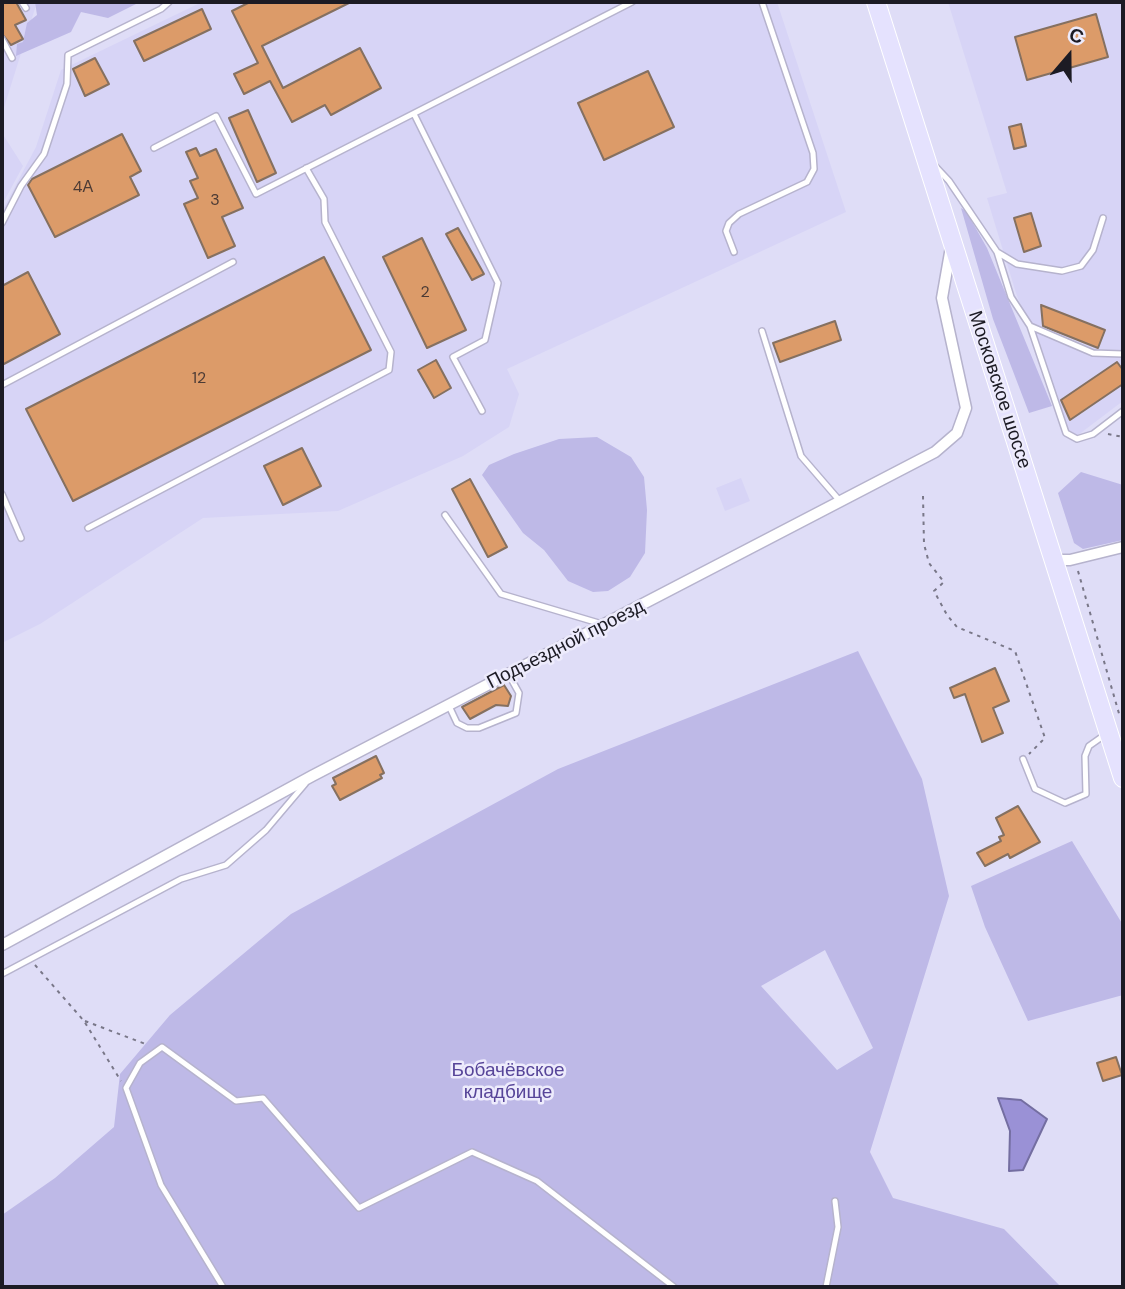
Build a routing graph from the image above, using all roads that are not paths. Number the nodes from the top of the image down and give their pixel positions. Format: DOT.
graph roads {
  1 [pos="169,2"];
  2 [pos="632,2"];
  3 [pos="762,2"];
  4 [pos="876,2"];
  5 [pos="2,39"];
  6 [pos="12,58"];
  7 [pos="414,114"];
  8 [pos="154,148"];
  9 [pos="926,157"];
  10 [pos="306,168"];
  11 [pos="1103,218"];
  12 [pos="2,223"];
  13 [pos="952,244"];
  14 [pos="997,252"];
  15 [pos="734,253"];
  16 [pos="233,262"];
  17 [pos="1030,326"];
  18 [pos="762,331"];
  19 [pos="1123,354"];
  20 [pos="2,385"];
  21 [pos="482,411"];
  22 [pos="1123,411"];
  23 [pos="2,494"];
  24 [pos="840,500"];
  25 [pos="445,515"];
  26 [pos="88,528"];
  27 [pos="21,538"];
  28 [pos="1123,547"];
  29 [pos="1055,560"];
  30 [pos="606,625"];
  31 [pos="509,674"];
  32 [pos="449,706"];
  33 [pos="1117,730"];
  34 [pos="1023,759"];
  35 [pos="312,776"];
  36 [pos="1123,778"];
  37 [pos="2,945"];
  38 [pos="2,974"];
  39 [pos="835,1201"];
  40 [pos="223,1287"];
  41 [pos="674,1287"];
  42 [pos="826,1287"];
  1 -- 12 [label="lane"];
  2 -- 7 [label="lane"];
  3 -- 15 [label="lane"];
  4 -- 9 [label="main road, Московское шоссе"];
  5 -- 6 [label="lane"];
  7 -- 10 [label="lane"];
  7 -- 21 [label="lane"];
  8 -- 10 [label="lane"];
  9 -- 13 [label="main road, Московское шоссе"];
  9 -- 14 [label="lane"];
  10 -- 26 [label="lane"];
  11 -- 14 [label="lane"];
  13 -- 24 [label="street, Подъездной проезд"];
  13 -- 29 [label="main road, Московское шоссе"];
  14 -- 17 [label="lane"];
  16 -- 20 [label="lane"];
  17 -- 19 [label="lane"];
  17 -- 22 [label="lane"];
  18 -- 24 [label="lane"];
  23 -- 27 [label="lane"];
  24 -- 30 [label="street, Подъездной проезд"];
  25 -- 30 [label="lane"];
  28 -- 29 [label="street"];
  29 -- 33 [label="main road, Московское шоссе"];
  30 -- 31 [label="street, Подъездной проезд"];
  31 -- 32 [label="street, Подъездной проезд"];
  31 -- 32 [label="lane"];
  32 -- 35 [label="street, Подъездной проезд"];
  33 -- 34 [label="lane"];
  33 -- 36 [label="main road, Московское шоссе"];
  35 -- 37 [label="street, Подъездной проезд"];
  35 -- 38 [label="lane"];
  39 -- 42 [label="lane"];
  40 -- 41 [label="lane"];
}
